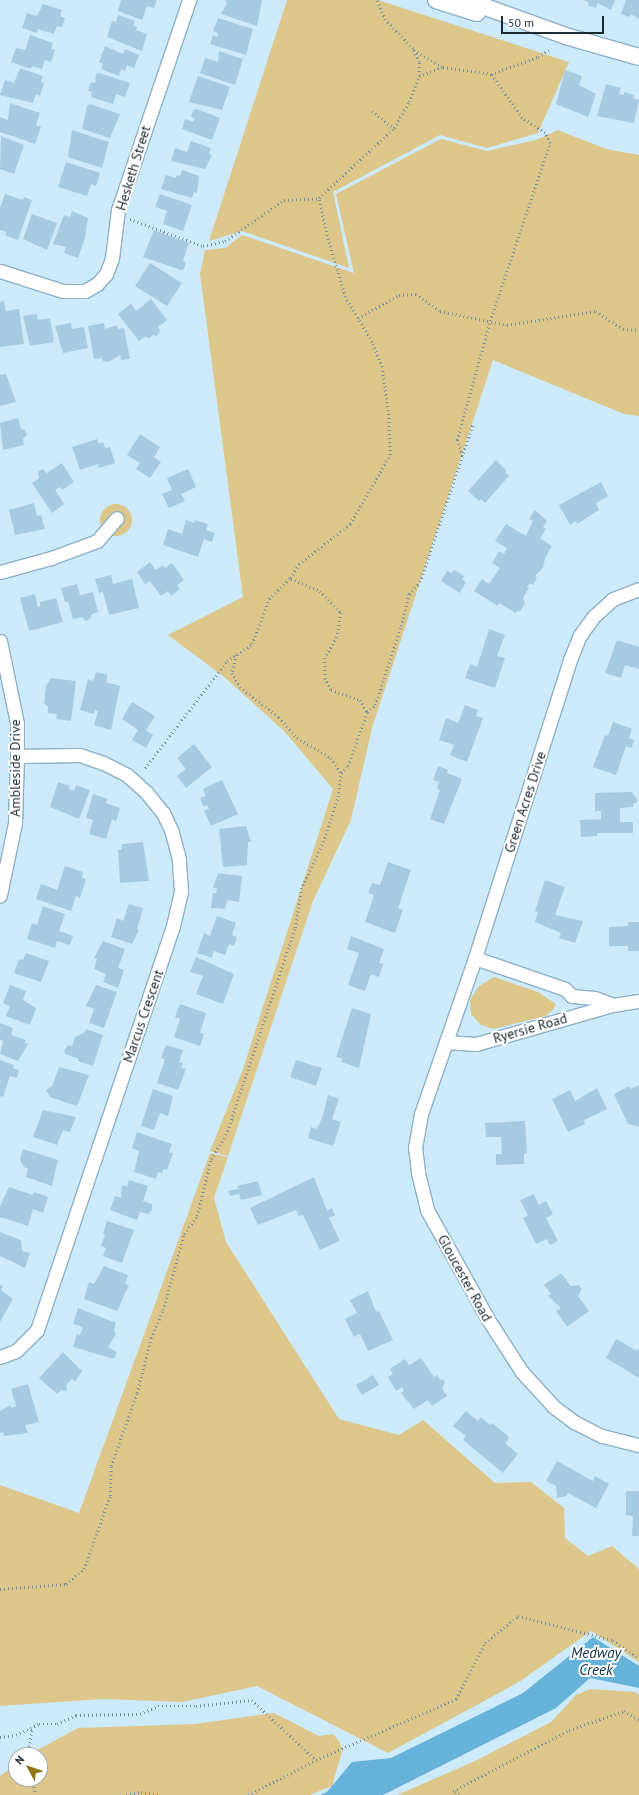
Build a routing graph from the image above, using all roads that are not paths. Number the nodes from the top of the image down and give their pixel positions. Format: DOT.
graph roads {
  1 [pos="189,0"];
  2 [pos="436,0"];
  3 [pos="459,2"];
  4 [pos="639,57"];
  5 [pos="0,271"];
  6 [pos="117,518"];
  7 [pos="0,572"];
  8 [pos="639,589"];
  9 [pos="0,640"];
  10 [pos="17,756"];
  11 [pos="0,895"];
  12 [pos="475,958"];
  13 [pos="639,1001"];
  14 [pos="613,1005"];
  15 [pos="446,1042"];
  16 [pos="0,1357"];
  17 [pos="639,1445"];
  1 -- 5 [label="street, Hesketh Street"];
  2 -- 3 [label="street"];
  3 -- 4 [label="street"];
  6 -- 7 [label="street"];
  8 -- 12 [label="street, Green Acres Drive"];
  9 -- 10 [label="street, Ambleside Drive"];
  10 -- 11 [label="street, Ambleside Drive"];
  10 -- 16 [label="street, Marcus Crescent"];
  12 -- 14 [label="street, Ryersie Road"];
  12 -- 15 [label="street, Green Acres Drive"];
  13 -- 14 [label="street, Ryersie Road"];
  14 -- 15 [label="street, Ryersie Road"];
  15 -- 17 [label="street, Gloucester Road"];
}
